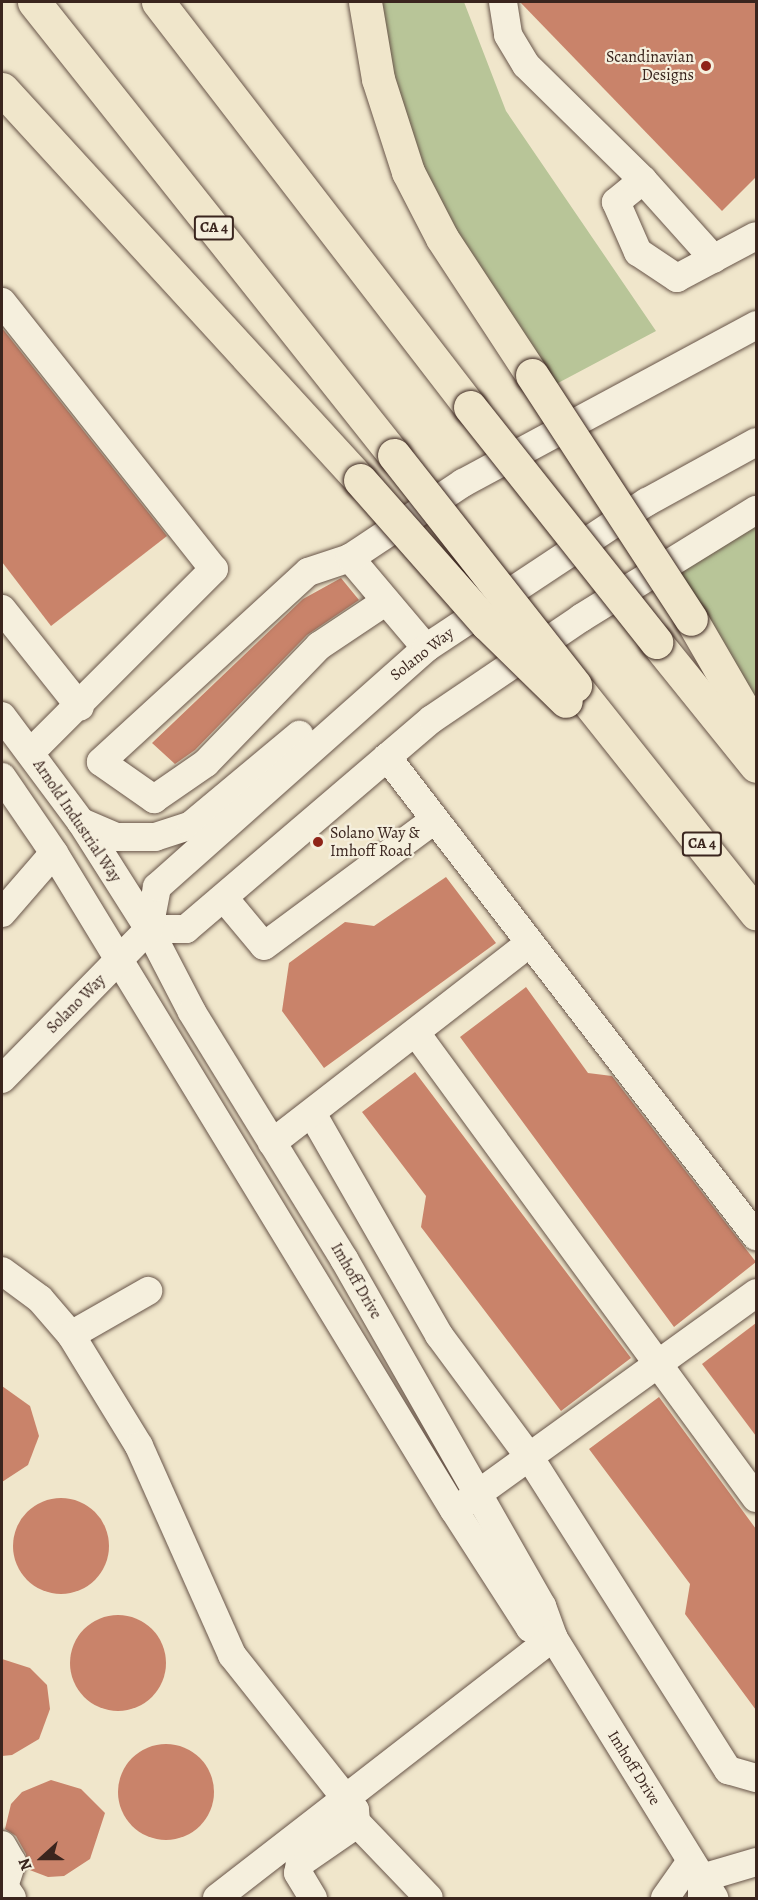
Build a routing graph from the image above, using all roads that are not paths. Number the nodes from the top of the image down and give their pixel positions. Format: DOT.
graph roads {
  1 [pos="34,2"];
  2 [pos="158,2"];
  3 [pos="365,2"];
  4 [pos="502,2"];
  5 [pos="2,89"];
  6 [pos="644,180"];
  7 [pos="756,236"];
  8 [pos="714,258"];
  9 [pos="2,302"];
  10 [pos="756,325"];
  11 [pos="756,442"];
  12 [pos="756,510"];
  13 [pos="350,558"];
  14 [pos="385,602"];
  15 [pos="2,609"];
  16 [pos="426,648"];
  17 [pos="573,696"];
  18 [pos="363,704"];
  19 [pos="80,707"];
  20 [pos="2,716"];
  21 [pos="756,731"];
  22 [pos="31,752"];
  23 [pos="387,757"];
  24 [pos="756,766"];
  25 [pos="2,777"];
  26 [pos="433,820"];
  27 [pos="81,822"];
  28 [pos="54,853"];
  29 [pos="224,898"];
  30 [pos="2,913"];
  31 [pos="756,913"];
  32 [pos="149,929"];
  33 [pos="529,944"];
  34 [pos="119,961"];
  35 [pos="416,1033"];
  36 [pos="2,1079"];
  37 [pos="313,1115"];
  38 [pos="272,1143"];
  39 [pos="756,1236"];
  40 [pos="2,1271"];
  41 [pos="148,1291"];
  42 [pos="756,1293"];
  43 [pos="71,1335"];
  44 [pos="658,1365"];
  45 [pos="530,1458"];
  46 [pos="756,1498"];
  47 [pos="466,1502"];
  48 [pos="554,1637"];
  49 [pos="756,1778"];
  50 [pos="352,1810"];
  51 [pos="2,1845"];
  52 [pos="756,1862"];
  53 [pos="702,1884"];
  54 [pos="12,1899"];
  55 [pos="217,1899"];
  56 [pos="314,1899"];
  57 [pos="429,1899"];
  58 [pos="665,1899"];
  1 -- 17 [label="highway, CA 4, bridge"];
  2 -- 24 [label="highway, bridge"];
  3 -- 21 [label="highway, bridge"];
  4 -- 6 [label="street"];
  5 -- 17 [label="highway, bridge"];
  6 -- 8 [label="street"];
  6 -- 8 [label="street"];
  7 -- 8 [label="street"];
  9 -- 19 [label="street"];
  10 -- 13 [label="street"];
  11 -- 16 [label="street, Solano Way"];
  12 -- 23 [label="street"];
  13 -- 14 [label="street"];
  13 -- 14 [label="street"];
  14 -- 16 [label="street"];
  15 -- 19 [label="street"];
  16 -- 18 [label="street, Solano Way"];
  17 -- 31 [label="highway, CA 4"];
  18 -- 27 [label="street"];
  18 -- 32 [label="street, Solano Way"];
  19 -- 22 [label="street"];
  20 -- 22 [label="street, Arnold Industrial Way"];
  22 -- 27 [label="street, Arnold Industrial Way"];
  23 -- 26 [label="street"];
  23 -- 29 [label="street"];
  25 -- 28 [label="street"];
  26 -- 29 [label="street"];
  26 -- 33 [label="street"];
  27 -- 32 [label="street, Arnold Industrial Way"];
  28 -- 30 [label="street"];
  28 -- 34 [label="street"];
  29 -- 32 [label="street"];
  32 -- 34 [label="street, Solano Way"];
  32 -- 38 [label="street, Imhoff Drive"];
  33 -- 35 [label="street"];
  33 -- 39 [label="street"];
  34 -- 36 [label="street, Solano Way"];
  34 -- 47 [label="street, Imhoff Drive"];
  35 -- 37 [label="street"];
  35 -- 44 [label="street"];
  37 -- 38 [label="street"];
  37 -- 45 [label="street"];
  38 -- 47 [label="street, Imhoff Drive"];
  40 -- 43 [label="street"];
  41 -- 43 [label="street"];
  42 -- 44 [label="street"];
  43 -- 50 [label="street"];
  44 -- 45 [label="street"];
  44 -- 46 [label="street"];
  45 -- 47 [label="street"];
  45 -- 49 [label="street"];
  47 -- 48 [label="street, Imhoff Drive"];
  48 -- 50 [label="street"];
  48 -- 53 [label="street, Imhoff Drive"];
  50 -- 55 [label="street"];
  50 -- 56 [label="street"];
  50 -- 57 [label="street"];
  51 -- 54 [label="street"];
  52 -- 53 [label="street"];
  53 -- 58 [label="street"];
}
